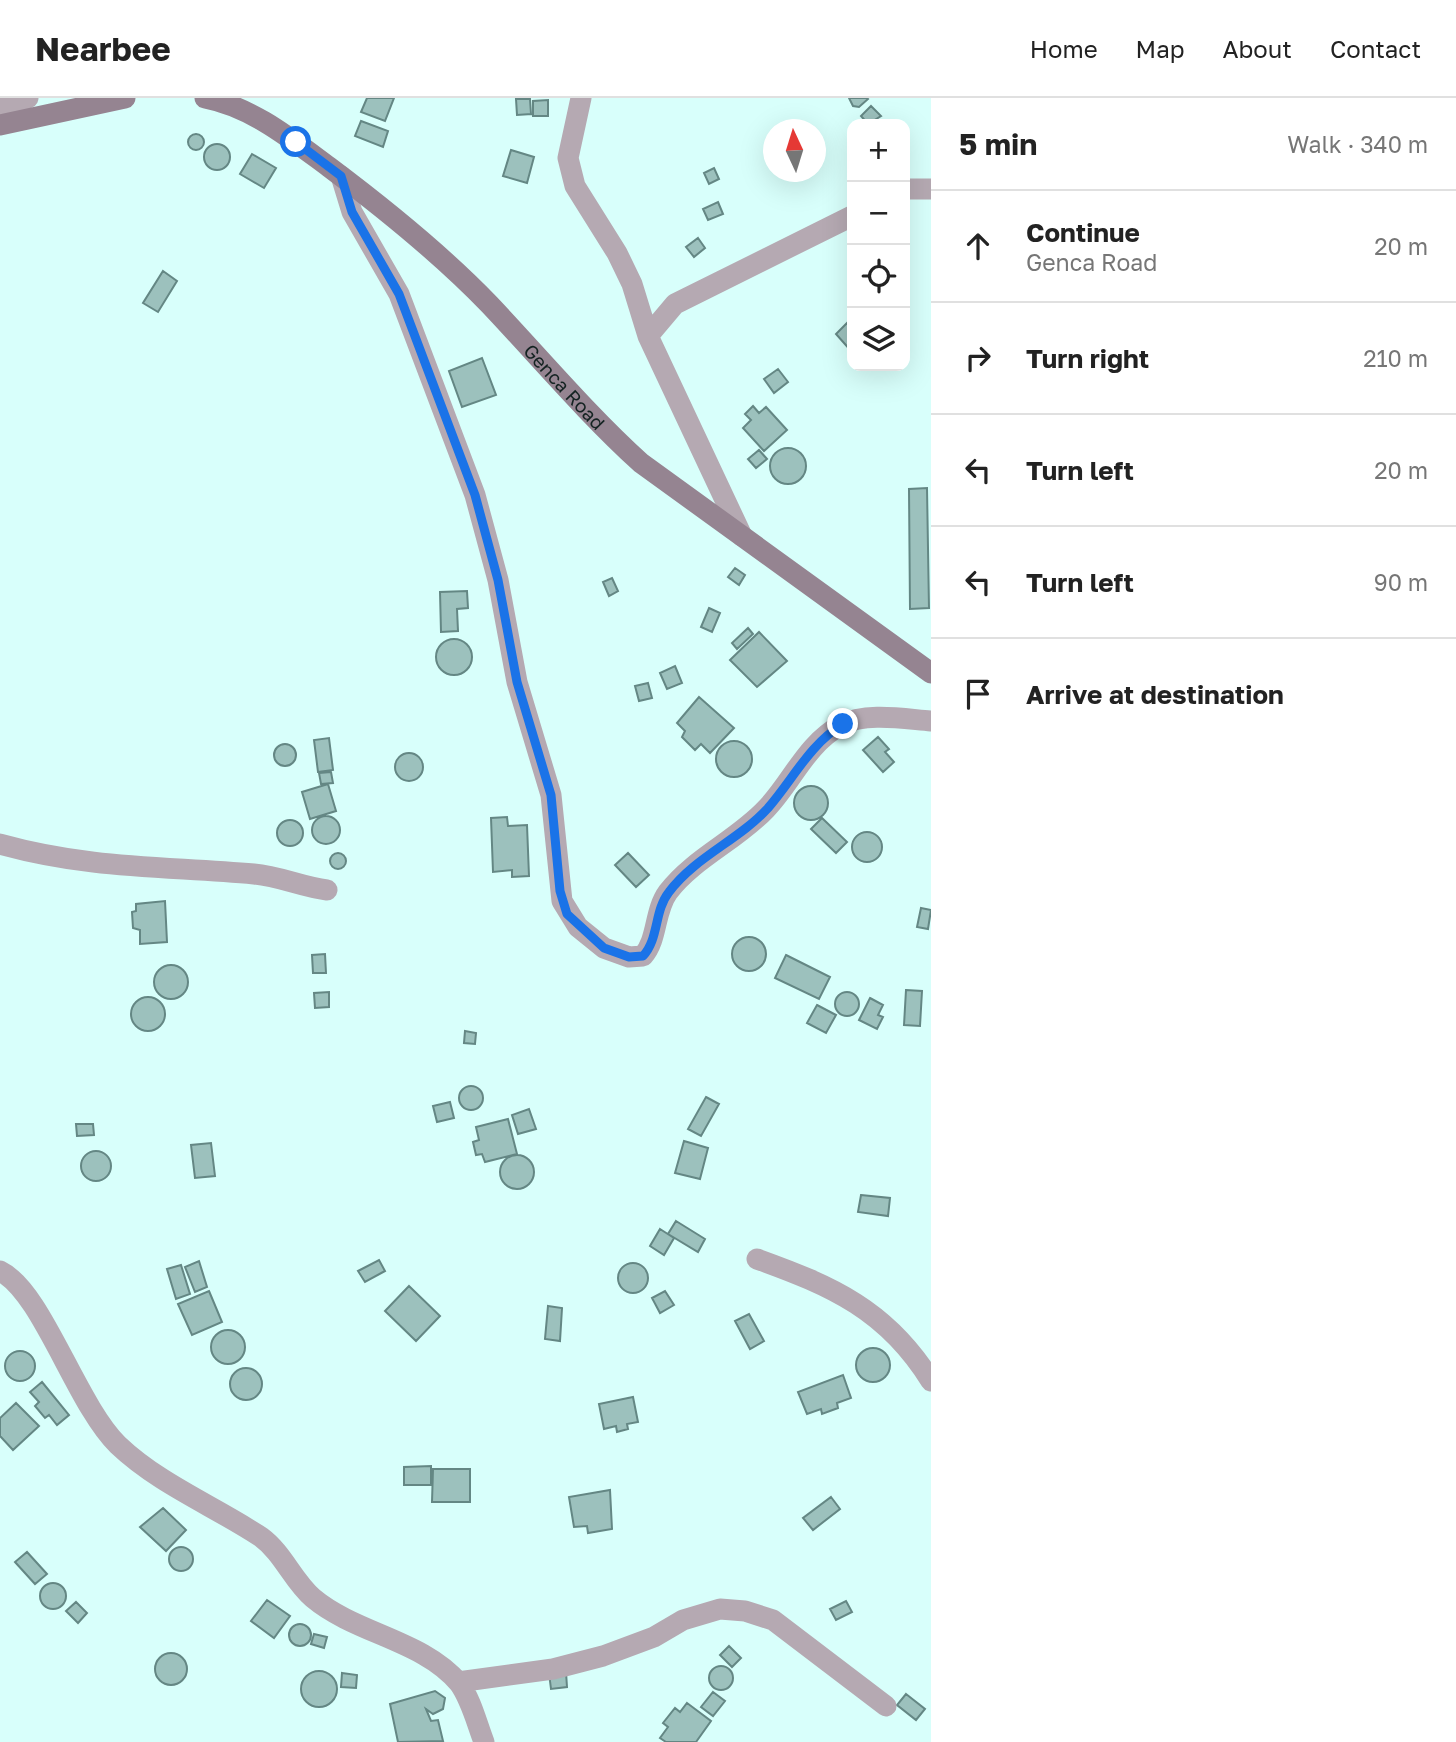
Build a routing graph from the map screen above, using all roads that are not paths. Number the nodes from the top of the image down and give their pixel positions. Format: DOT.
graph roads {
  1 [pos="28,98"];
  2 [pos="125,98"];
  3 [pos="205,98"];
  4 [pos="581,98"];
  5 [pos="0,107"];
  6 [pos="0,125"];
  7 [pos="341,176"];
  8 [pos="910,189"];
  9 [pos="931,189"];
  10 [pos="847,218"];
  11 [pos="648,336"];
  12 [pos="741,536"];
  13 [pos="931,673"];
  14 [pos="931,720"];
  15 [pos="0,844"];
  16 [pos="327,890"];
  17 [pos="757,1259"];
  18 [pos="0,1271"];
  19 [pos="931,1381"];
  20 [pos="458,1682"];
  21 [pos="886,1706"];
  22 [pos="484,1742"];
  1 -- 5 [label="street"];
  2 -- 6 [label="street"];
  3 -- 7 [label="street, Genca Road"];
  4 -- 11 [label="street"];
  7 -- 12 [label="street, Genca Road"];
  7 -- 14 [label="street"];
  8 -- 9 [label="street"];
  10 -- 11 [label="street"];
  11 -- 12 [label="street"];
  12 -- 13 [label="street, Genca Road"];
  15 -- 16 [label="street"];
  17 -- 19 [label="street"];
  18 -- 20 [label="street"];
  20 -- 21 [label="street"];
  20 -- 22 [label="street"];
}
